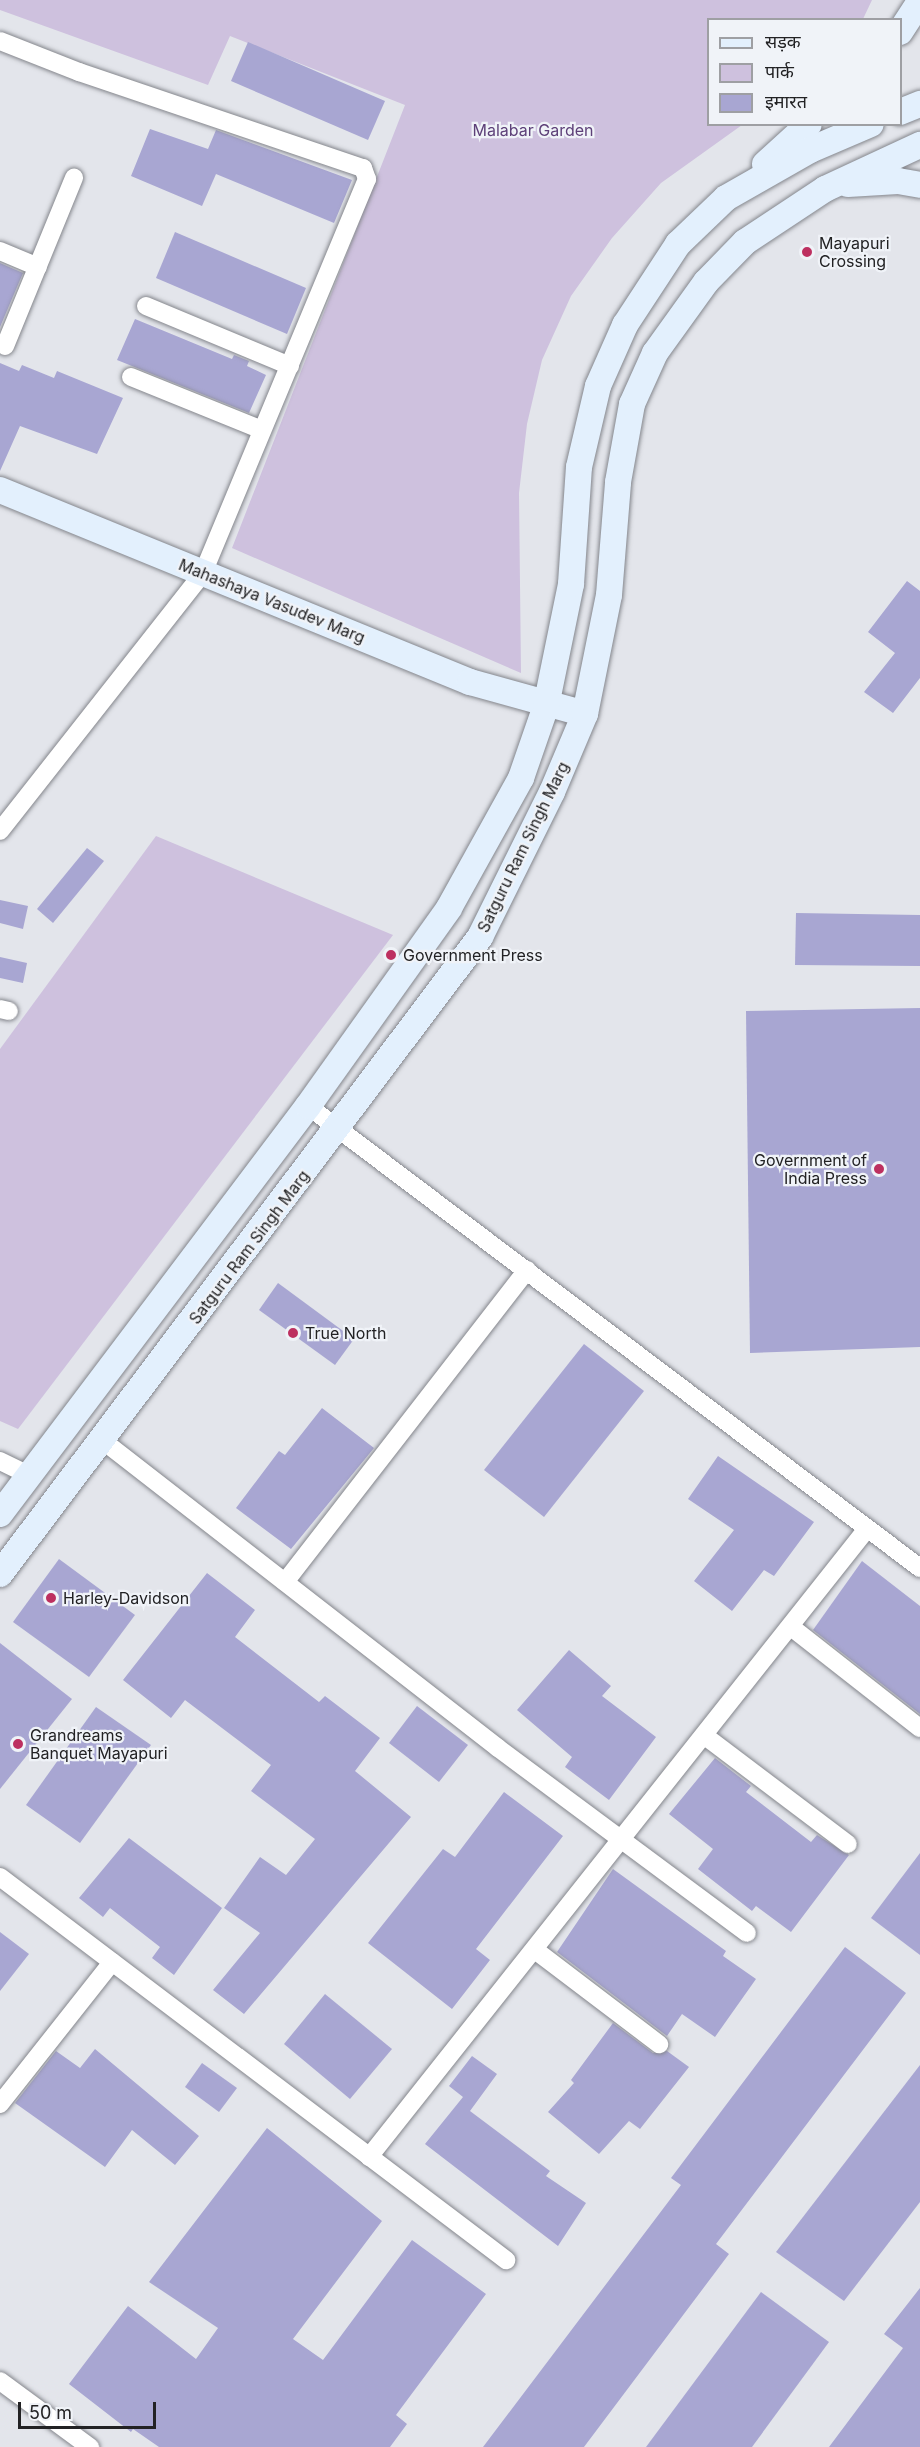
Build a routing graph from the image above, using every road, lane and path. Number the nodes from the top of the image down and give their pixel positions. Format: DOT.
graph roads {
  1 [pos="920,1"];
  2 [pos="902,29"];
  3 [pos="0,41"];
  4 [pos="920,104"];
  5 [pos="902,111"];
  6 [pos="807,126"];
  7 [pos="866,126"];
  8 [pos="920,145"];
  9 [pos="920,157"];
  10 [pos="890,159"];
  11 [pos="74,178"];
  12 [pos="920,185"];
  13 [pos="825,189"];
  14 [pos="726,198"];
  15 [pos="0,251"];
  16 [pos="38,267"];
  17 [pos="146,306"];
  18 [pos="5,346"];
  19 [pos="290,366"];
  20 [pos="130,377"];
  21 [pos="262,430"];
  22 [pos="0,490"];
  23 [pos="203,573"];
  24 [pos="546,706"];
  25 [pos="585,714"];
  26 [pos="0,831"];
  27 [pos="308,1106"];
  28 [pos="340,1127"];
  29 [pos="527,1270"];
  30 [pos="102,1440"];
  31 [pos="0,1461"];
  32 [pos="29,1475"];
  33 [pos="0,1514"];
  34 [pos="866,1530"];
  35 [pos="920,1568"];
  36 [pos="0,1574"];
  37 [pos="285,1582"];
  38 [pos="791,1627"];
  39 [pos="920,1728"];
  40 [pos="705,1736"];
  41 [pos="623,1841"];
  42 [pos="848,1844"];
  43 [pos="0,1877"];
  44 [pos="747,1933"];
  45 [pos="535,1950"];
  46 [pos="112,1962"];
  47 [pos="659,2044"];
  48 [pos="0,2104"];
  49 [pos="369,2157"];
  50 [pos="506,2260"];
  51 [pos="0,2381"];
  52 [pos="90,2447"];
  1 -- 2 [label="main road"];
  3 -- 19 [label="street"];
  4 -- 5 [label="main road"];
  6 -- 14 [label="main road"];
  7 -- 14 [label="main road, Satguru Ram Singh Marg"];
  8 -- 10 [label="main road, Satguru Ram Singh Marg"];
  9 -- 10 [label="main road"];
  10 -- 13 [label="main road, Satguru Ram Singh Marg"];
  11 -- 16 [label="street"];
  12 -- 13 [label="main road"];
  13 -- 25 [label="main road, Satguru Ram Singh Marg"];
  14 -- 24 [label="main road, Satguru Ram Singh Marg"];
  15 -- 16 [label="street"];
  16 -- 18 [label="street"];
  17 -- 19 [label="street"];
  19 -- 21 [label="street"];
  20 -- 21 [label="street"];
  21 -- 23 [label="street"];
  22 -- 23 [label="main road, Mahashaya Vasudev Marg"];
  23 -- 24 [label="main road, Mahashaya Vasudev Marg"];
  23 -- 26 [label="street"];
  24 -- 25 [label="main road, Mahashaya Vasudev Marg"];
  24 -- 27 [label="main road, Satguru Ram Singh Marg"];
  25 -- 28 [label="main road, Satguru Ram Singh Marg"];
  27 -- 28 [label="street"];
  27 -- 32 [label="main road, Satguru Ram Singh Marg"];
  28 -- 29 [label="street"];
  28 -- 30 [label="main road, Satguru Ram Singh Marg"];
  29 -- 34 [label="street"];
  29 -- 37 [label="street"];
  30 -- 36 [label="main road, Satguru Ram Singh Marg"];
  30 -- 37 [label="street"];
  31 -- 32 [label="street"];
  32 -- 33 [label="main road, Satguru Ram Singh Marg"];
  34 -- 35 [label="street"];
  34 -- 38 [label="street"];
  37 -- 41 [label="street"];
  38 -- 39 [label="street"];
  38 -- 40 [label="street"];
  40 -- 41 [label="street"];
  40 -- 42 [label="street"];
  41 -- 44 [label="street"];
  41 -- 45 [label="street"];
  43 -- 46 [label="street"];
  45 -- 47 [label="street"];
  45 -- 49 [label="street"];
  46 -- 48 [label="street"];
  46 -- 49 [label="street"];
  49 -- 50 [label="street"];
  51 -- 52 [label="street"];
}
